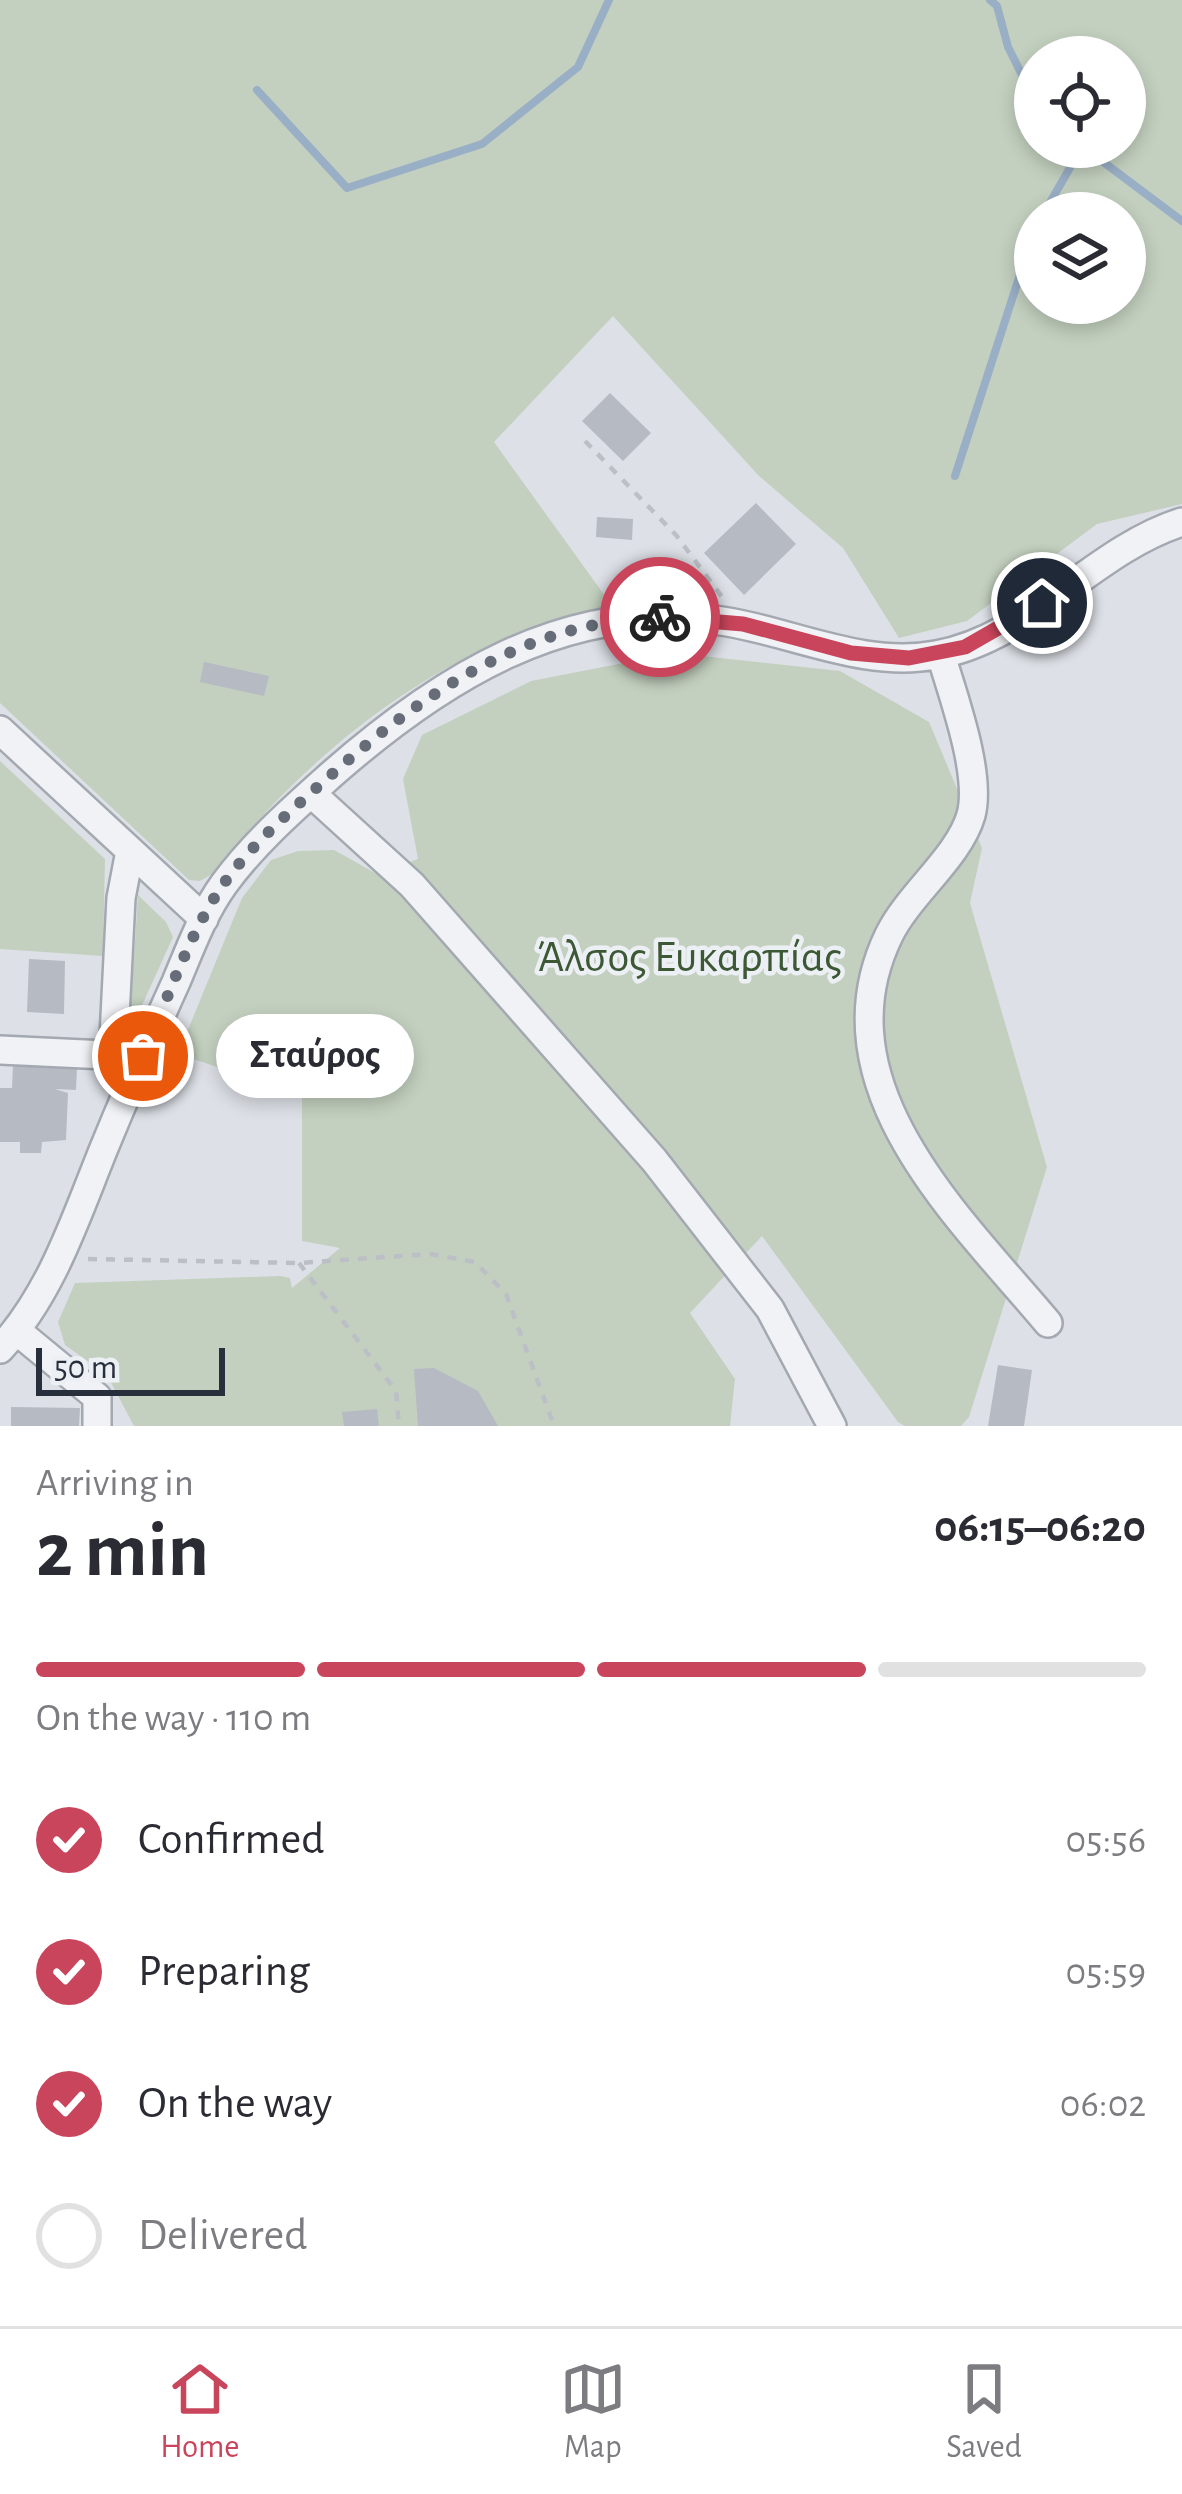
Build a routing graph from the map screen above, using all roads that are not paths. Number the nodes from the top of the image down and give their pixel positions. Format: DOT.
graph roads {
  1 [pos="1182,522"];
  2 [pos="941,655"];
  3 [pos="0,730"];
  4 [pos="311,793"];
  5 [pos="130,850"];
  6 [pos="204,920"];
  7 [pos="0,1050"];
  8 [pos="113,1056"];
  9 [pos="143,1056"];
  10 [pos="1048,1322"];
  11 [pos="8,1340"];
  12 [pos="97,1412"];
  13 [pos="114,1426"];
  14 [pos="832,1426"];
  1 -- 2 [label="street"];
  2 -- 4 [label="street"];
  2 -- 10 [label="street"];
  3 -- 5 [label="street"];
  4 -- 6 [label="street"];
  4 -- 14 [label="street"];
  5 -- 6 [label="street"];
  5 -- 8 [label="street"];
  6 -- 9 [label="street"];
  7 -- 8 [label="street"];
  8 -- 9 [label="street"];
  9 -- 11 [label="street"];
  11 -- 12 [label="street"];
  12 -- 13 [label="street"];
}
